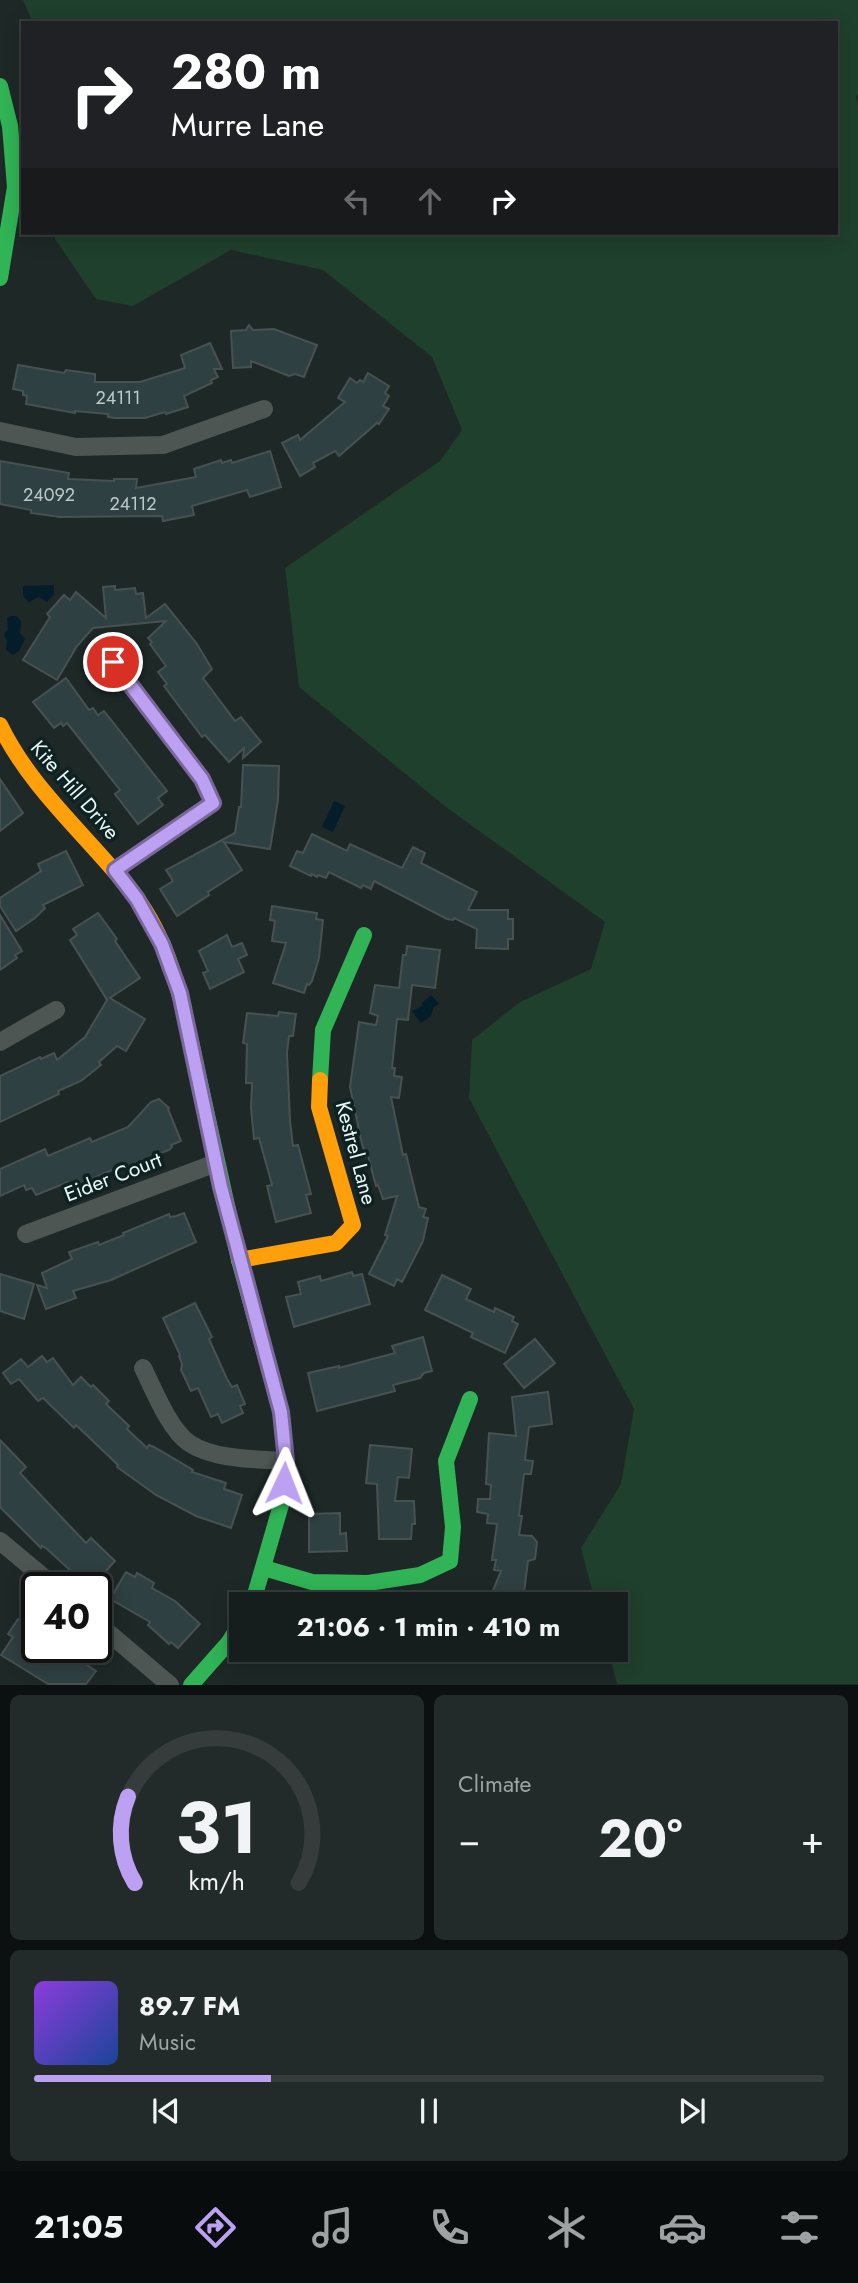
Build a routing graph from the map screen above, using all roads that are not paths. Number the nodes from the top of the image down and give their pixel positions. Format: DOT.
graph roads {
  1 [pos="0,86"];
  2 [pos="0,278"];
  3 [pos="264,409"];
  4 [pos="0,431"];
  5 [pos="113,662"];
  6 [pos="0,725"];
  7 [pos="5,749"];
  8 [pos="115,870"];
  9 [pos="364,935"];
  10 [pos="56,1010"];
  11 [pos="0,1041"];
  12 [pos="216,1163"];
  13 [pos="26,1234"];
  14 [pos="239,1260"];
  15 [pos="143,1368"];
  16 [pos="470,1399"];
  17 [pos="286,1461"];
  18 [pos="0,1541"];
  19 [pos="264,1568"];
  20 [pos="37,1572"];
  21 [pos="256,1592"];
  22 [pos="112,1636"];
  23 [pos="229,1642"];
  24 [pos="170,1685"];
  25 [pos="191,1685"];
  1 -- 2 [label="street"];
  3 -- 4 [label="street"];
  5 -- 8 [label="street"];
  6 -- 7 [label="street, Kite Hill Drive"];
  7 -- 8 [label="street, Kite Hill Drive"];
  8 -- 12 [label="street, Kite Hill Drive"];
  9 -- 14 [label="street, Kestrel Lane"];
  10 -- 11 [label="street"];
  12 -- 13 [label="street, Eider Court"];
  12 -- 14 [label="street, Kite Hill Drive"];
  14 -- 17 [label="street, Kite Hill Drive"];
  15 -- 17 [label="street"];
  16 -- 19 [label="street"];
  17 -- 19 [label="street, Kite Hill Drive"];
  18 -- 20 [label="street"];
  19 -- 21 [label="street, Kite Hill Drive"];
  22 -- 24 [label="street"];
  23 -- 25 [label="street"];
}
